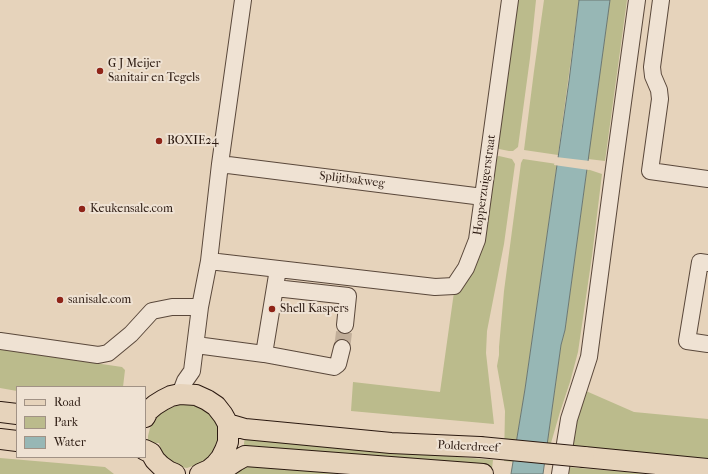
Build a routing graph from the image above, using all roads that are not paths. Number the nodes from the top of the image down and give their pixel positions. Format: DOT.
graph roads {
  1 [pos="243,0"];
  2 [pos="510,0"];
  3 [pos="637,0"];
  4 [pos="661,0"];
  5 [pos="220,164"];
  6 [pos="708,179"];
  7 [pos="483,197"];
  8 [pos="209,261"];
  9 [pos="708,262"];
  10 [pos="278,269"];
  11 [pos="336,276"];
  12 [pos="275,288"];
  13 [pos="334,294"];
  14 [pos="200,307"];
  15 [pos="345,324"];
  16 [pos="0,341"];
  17 [pos="708,344"];
  18 [pos="196,346"];
  19 [pos="342,348"];
  20 [pos="264,354"];
  21 [pos="188,395"];
  22 [pos="0,412"];
  23 [pos="16,414"];
  24 [pos="146,415"];
  25 [pos="228,424"];
  26 [pos="0,439"];
  27 [pos="16,441"];
  28 [pos="146,450"];
  29 [pos="142,458"];
  30 [pos="708,469"];
  31 [pos="152,474"];
  32 [pos="175,474"];
  33 [pos="200,474"];
  34 [pos="219,474"];
  35 [pos="480,474"];
  36 [pos="560,474"];
  1 -- 5 [label="street"];
  2 -- 7 [label="street, Hopperzuigerstraat"];
  3 -- 36 [label="street"];
  4 -- 6 [label="street"];
  5 -- 7 [label="street, Splijtbakweg"];
  5 -- 8 [label="street"];
  7 -- 11 [label="street, Hopperzuigerstraat"];
  8 -- 10 [label="street, Hopperzuigerstraat"];
  8 -- 14 [label="street"];
  9 -- 17 [label="street"];
  10 -- 11 [label="street, Hopperzuigerstraat"];
  10 -- 12 [label="street"];
  11 -- 13 [label="street"];
  12 -- 13 [label="street"];
  12 -- 20 [label="street"];
  13 -- 15 [label="street"];
  14 -- 16 [label="street"];
  14 -- 18 [label="street"];
  18 -- 20 [label="street"];
  18 -- 21 [label="street"];
  19 -- 20 [label="street"];
  21 -- 24 [label="main road"];
  21 -- 25 [label="main road"];
  22 -- 23 [label="main road"];
  25 -- 30 [label="main road, Polderdreef, bridge"];
  25 -- 33 [label="main road"];
  26 -- 27 [label="main road"];
  28 -- 32 [label="main road"];
  29 -- 31 [label="main road"];
  34 -- 35 [label="main road, Polderdreef"];
}
